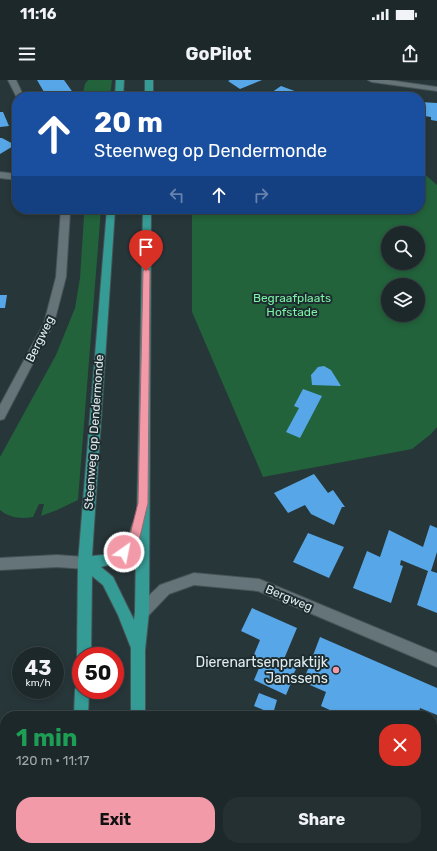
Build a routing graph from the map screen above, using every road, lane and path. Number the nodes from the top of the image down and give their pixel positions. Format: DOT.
graph roads {
  1 [pos="12,80"];
  2 [pos="120,80"];
  3 [pos="149,80"];
  4 [pos="372,80"];
  5 [pos="437,89"];
  6 [pos="18,92"];
  7 [pos="119,92"];
  8 [pos="149,92"];
  9 [pos="0,175"];
  10 [pos="12,176"];
  11 [pos="66,214"];
  12 [pos="111,214"];
  13 [pos="147,214"];
  14 [pos="0,416"];
  15 [pos="143,503"];
  16 [pos="85,563"];
  17 [pos="0,564"];
  18 [pos="142,612"];
  19 [pos="84,647"];
  20 [pos="138,650"];
  21 [pos="437,660"];
  22 [pos="82,699"];
  23 [pos="81,711"];
  24 [pos="138,711"];
  1 -- 6 [label="street"];
  2 -- 7 [label="main road"];
  3 -- 8 [label="main road"];
  4 -- 5 [label="street"];
  9 -- 10 [label="street"];
  11 -- 14 [label="street, Bergweg"];
  12 -- 16 [label="main road, Steenweg op Dendermonde"];
  13 -- 15 [label="main road"];
  15 -- 16 [label="main road"];
  15 -- 18 [label="main road"];
  16 -- 17 [label="street"];
  16 -- 19 [label="main road, Steenweg op Dendermonde"];
  16 -- 20 [label="main road"];
  18 -- 20 [label="main road"];
  18 -- 21 [label="street, Bergweg"];
  20 -- 24 [label="main road"];
  22 -- 23 [label="main road"];
}
